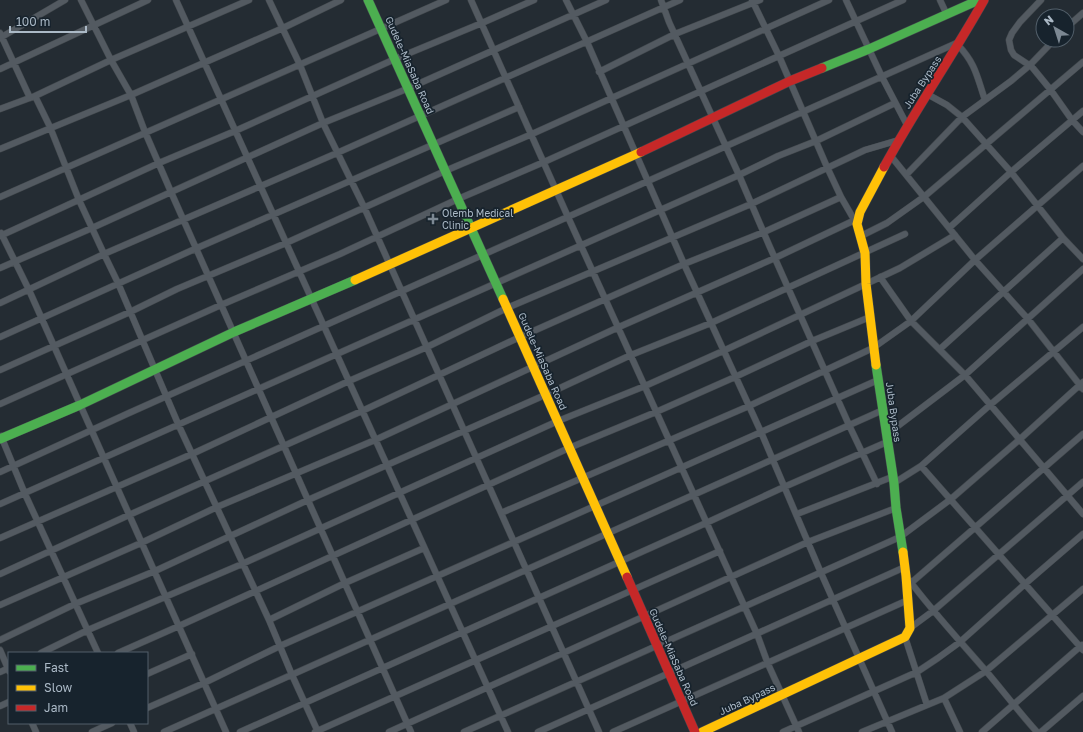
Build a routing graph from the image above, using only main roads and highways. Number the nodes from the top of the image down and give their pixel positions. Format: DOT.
graph roads {
  1 [pos="368,0"];
  2 [pos="979,0"];
  3 [pos="984,0"];
  4 [pos="471,228"];
  5 [pos="1,438"];
  6 [pos="695,732"];
  7 [pos="702,732"];
  1 -- 4 [label="main road, Gudele-MiaSaba Road"];
  2 -- 4 [label="main road"];
  3 -- 7 [label="main road, Juba Bypass"];
  4 -- 5 [label="main road"];
  4 -- 6 [label="main road, Gudele-MiaSaba Road"];
}
